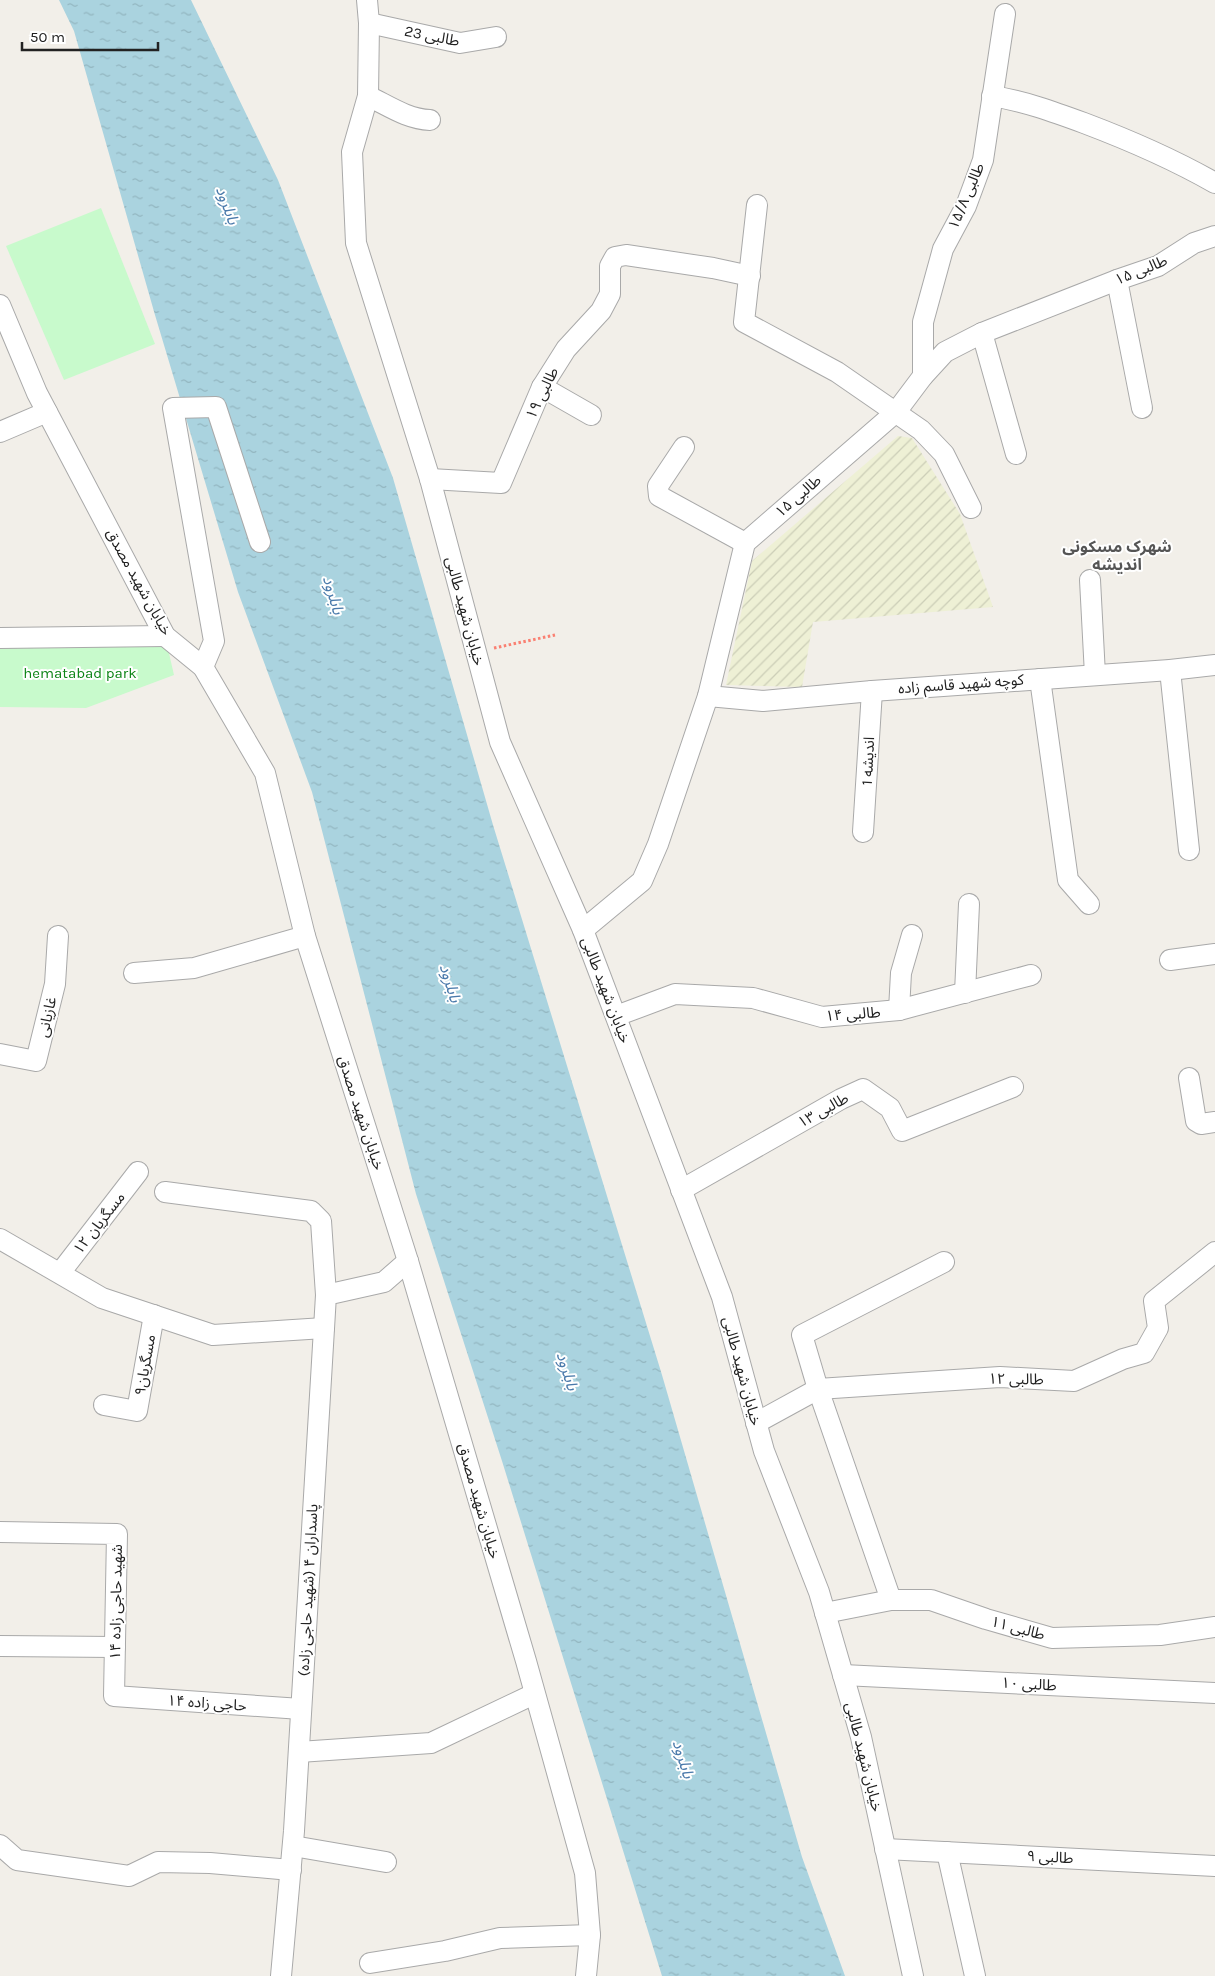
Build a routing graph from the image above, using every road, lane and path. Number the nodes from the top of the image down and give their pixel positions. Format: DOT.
graph roads {
  1 [pos="367,0"];
  2 [pos="1005,14"];
  3 [pos="370,22"];
  4 [pos="496,37"];
  5 [pos="368,96"];
  6 [pos="992,96"];
  7 [pos="430,120"];
  8 [pos="1215,183"];
  9 [pos="758,205"];
  10 [pos="1215,236"];
  11 [pos="750,276"];
  12 [pos="1117,280"];
  13 [pos="0,305"];
  14 [pos="982,333"];
  15 [pos="923,376"];
  16 [pos="542,387"];
  17 [pos="1142,408"];
  18 [pos="47,412"];
  19 [pos="896,412"];
  20 [pos="591,416"];
  21 [pos="0,432"];
  22 [pos="684,448"];
  23 [pos="1016,454"];
  24 [pos="430,479"];
  25 [pos="971,508"];
  26 [pos="260,542"];
  27 [pos="745,543"];
  28 [pos="1090,580"];
  29 [pos="555,635"];
  30 [pos="166,636"];
  31 [pos="0,638"];
  32 [pos="476,652"];
  33 [pos="1215,665"];
  34 [pos="203,667"];
  35 [pos="1170,670"];
  36 [pos="1095,675"];
  37 [pos="1040,679"];
  38 [pos="872,691"];
  39 [pos="708,696"];
  40 [pos="864,832"];
  41 [pos="1189,850"];
  42 [pos="969,904"];
  43 [pos="1089,904"];
  44 [pos="583,930"];
  45 [pos="58,936"];
  46 [pos="305,936"];
  47 [pos="912,936"];
  48 [pos="1215,954"];
  49 [pos="1170,960"];
  50 [pos="134,973"];
  51 [pos="1031,975"];
  52 [pos="965,993"];
  53 [pos="899,1010"];
  54 [pos="616,1016"];
  55 [pos="0,1054"];
  56 [pos="1190,1078"];
  57 [pos="1013,1087"];
  58 [pos="1215,1122"];
  59 [pos="138,1172"];
  60 [pos="681,1190"];
  61 [pos="165,1192"];
  62 [pos="0,1239"];
  63 [pos="1215,1252"];
  64 [pos="408,1261"];
  65 [pos="944,1262"];
  66 [pos="60,1273"];
  67 [pos="326,1295"];
  68 [pos="154,1315"];
  69 [pos="324,1328"];
  70 [pos="818,1390"];
  71 [pos="104,1405"];
  72 [pos="756,1423"];
  73 [pos="0,1532"];
  74 [pos="891,1600"];
  75 [pos="825,1613"];
  76 [pos="1215,1627"];
  77 [pos="0,1646"];
  78 [pos="115,1647"];
  79 [pos="843,1675"];
  80 [pos="1215,1693"];
  81 [pos="534,1694"];
  82 [pos="114,1696"];
  83 [pos="301,1709"];
  84 [pos="299,1752"];
  85 [pos="0,1845"];
  86 [pos="293,1846"];
  87 [pos="885,1848"];
  88 [pos="948,1852"];
  89 [pos="386,1862"];
  90 [pos="1215,1866"];
  91 [pos="291,1870"];
  92 [pos="590,1934"];
  93 [pos="370,1963"];
  94 [pos="281,1976"];
  95 [pos="586,1976"];
  96 [pos="913,1976"];
  97 [pos="975,1976"];
  1 -- 3 [label="street, خیابان شهید طالبی"];
  2 -- 6 [label="street, طالبی ۱۵/۸"];
  3 -- 4 [label="street, طالبی 23"];
  3 -- 5 [label="street, خیابان شهید طالبی"];
  5 -- 7 [label="street"];
  5 -- 24 [label="street, خیابان شهید طالبی"];
  6 -- 8 [label="street"];
  6 -- 15 [label="street, طالبی ۱۵/۸"];
  9 -- 11 [label="street"];
  10 -- 12 [label="street, طالبی ۱۵"];
  11 -- 16 [label="street, طالبی ۱۹"];
  11 -- 19 [label="street"];
  12 -- 14 [label="street, طالبی ۱۵"];
  12 -- 17 [label="street"];
  13 -- 18 [label="street, خیابان شهید مصدق"];
  14 -- 15 [label="street, طالبی ۱۵"];
  14 -- 23 [label="street"];
  15 -- 19 [label="street, طالبی ۱۵"];
  16 -- 20 [label="street"];
  16 -- 24 [label="street, طالبی ۱۹"];
  18 -- 21 [label="street"];
  18 -- 30 [label="street, خیابان شهید مصدق"];
  19 -- 25 [label="street"];
  19 -- 27 [label="street, طالبی ۱۵"];
  22 -- 27 [label="street"];
  24 -- 32 [label="street, خیابان شهید طالبی"];
  26 -- 34 [label="street"];
  27 -- 39 [label="street"];
  28 -- 36 [label="street"];
  29 -- 32 [label="path"];
  30 -- 31 [label="street"];
  30 -- 34 [label="street, خیابان شهید مصدق"];
  32 -- 44 [label="street, خیابان شهید طالبی"];
  33 -- 35 [label="street, کوچه شهید قاسم زاده"];
  34 -- 46 [label="street, خیابان شهید مصدق"];
  35 -- 36 [label="street, کوچه شهید قاسم زاده"];
  35 -- 41 [label="street"];
  36 -- 37 [label="street, کوچه شهید قاسم زاده"];
  37 -- 38 [label="street, کوچه شهید قاسم زاده"];
  37 -- 43 [label="street"];
  38 -- 39 [label="street, کوچه شهید قاسم زاده"];
  38 -- 40 [label="street, اندیشه 1"];
  39 -- 44 [label="street"];
  42 -- 52 [label="street"];
  44 -- 54 [label="street, خیابان شهید طالبی"];
  45 -- 55 [label="street, غازیانی"];
  46 -- 50 [label="street"];
  46 -- 64 [label="street, خیابان شهید مصدق"];
  47 -- 53 [label="street"];
  48 -- 49 [label="street"];
  51 -- 52 [label="street, طالبی ۱۴"];
  52 -- 53 [label="street, طالبی ۱۴"];
  53 -- 54 [label="street, طالبی ۱۴"];
  54 -- 60 [label="street, خیابان شهید طالبی"];
  56 -- 58 [label="street"];
  57 -- 60 [label="street, طالبی ۱۳"];
  59 -- 66 [label="street, مسگریان ۱۲"];
  60 -- 72 [label="street, خیابان شهید طالبی"];
  61 -- 67 [label="street, پاسداران ۴ (شهید حاجی زاده)"];
  62 -- 66 [label="street"];
  63 -- 70 [label="street, طالبی ۱۲"];
  64 -- 67 [label="street"];
  64 -- 81 [label="street, خیابان شهید مصدق"];
  65 -- 70 [label="street"];
  66 -- 68 [label="street"];
  67 -- 69 [label="street, پاسداران ۴ (شهید حاجی زاده)"];
  68 -- 69 [label="street"];
  68 -- 71 [label="street, مسگریان۹"];
  69 -- 83 [label="street, پاسداران ۴ (شهید حاجی زاده)"];
  70 -- 72 [label="street, طالبی ۱۲"];
  70 -- 74 [label="street"];
  72 -- 75 [label="street, خیابان شهید طالبی"];
  73 -- 78 [label="street, شهید حاجی زاده ۱۴"];
  74 -- 75 [label="street, طالبی ۱۱"];
  74 -- 76 [label="street, طالبی ۱۱"];
  75 -- 79 [label="street, خیابان شهید طالبی"];
  77 -- 78 [label="street"];
  78 -- 82 [label="street, شهید حاجی زاده ۱۴"];
  79 -- 80 [label="street, طالبی ۱۰"];
  79 -- 87 [label="street, خیابان شهید طالبی"];
  81 -- 84 [label="street"];
  81 -- 92 [label="street, خیابان شهید مصدق"];
  82 -- 83 [label="street, حاجی زاده ۱۴"];
  83 -- 84 [label="street, پاسداران ۴ (شهید حاجی زاده)"];
  84 -- 86 [label="street, پاسداران ۴ (شهید حاجی زاده)"];
  85 -- 91 [label="street"];
  86 -- 89 [label="street"];
  86 -- 91 [label="street, پاسداران ۴ (شهید حاجی زاده)"];
  87 -- 88 [label="street, طالبی ۹"];
  87 -- 96 [label="street, خیابان شهید طالبی"];
  88 -- 90 [label="street, طالبی ۹"];
  88 -- 97 [label="street"];
  91 -- 94 [label="street, پاسداران ۴ (شهید حاجی زاده)"];
  92 -- 93 [label="street"];
  92 -- 95 [label="street, خیابان شهید مصدق"];
}
